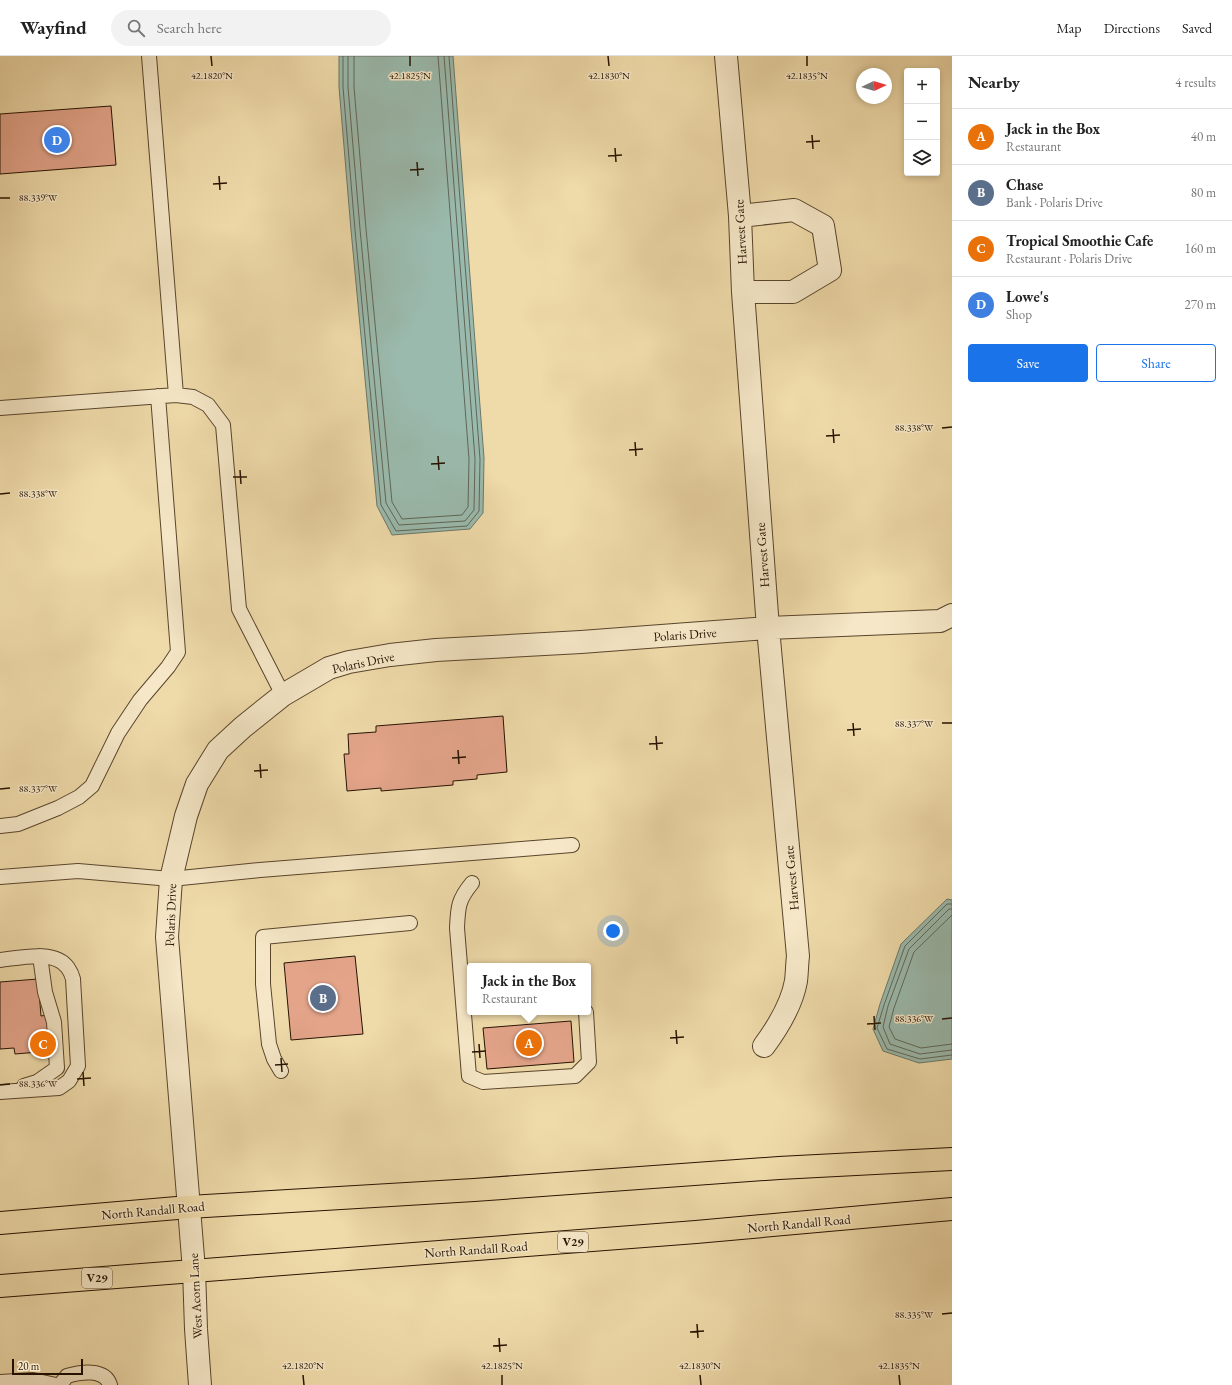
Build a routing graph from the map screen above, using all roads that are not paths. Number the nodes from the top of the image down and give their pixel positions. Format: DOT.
graph roads {
  1 [pos="149,56"];
  2 [pos="726,56"];
  3 [pos="740,216"];
  4 [pos="743,292"];
  5 [pos="176,395"];
  6 [pos="158,396"];
  7 [pos="0,408"];
  8 [pos="952,615"];
  9 [pos="768,628"];
  10 [pos="284,695"];
  11 [pos="0,826"];
  12 [pos="572,846"];
  13 [pos="0,877"];
  14 [pos="171,878"];
  15 [pos="472,883"];
  16 [pos="410,923"];
  17 [pos="40,956"];
  18 [pos="0,960"];
  19 [pos="586,1015"];
  20 [pos="764,1046"];
  21 [pos="281,1071"];
  22 [pos="0,1092"];
  23 [pos="952,1159"];
  24 [pos="189,1207"];
  25 [pos="952,1209"];
  26 [pos="0,1223"];
  27 [pos="194,1270"];
  28 [pos="0,1286"];
  29 [pos="0,1382"];
  30 [pos="56,1385"];
  31 [pos="60,1385"];
  32 [pos="110,1385"];
  33 [pos="200,1385"];
  1 -- 5 [label="lane"];
  2 -- 3 [label="street, Harvest Gate"];
  3 -- 4 [label="street, Harvest Gate"];
  3 -- 4 [label="street"];
  4 -- 9 [label="street, Harvest Gate"];
  5 -- 6 [label="lane"];
  5 -- 10 [label="lane"];
  6 -- 7 [label="lane"];
  6 -- 11 [label="lane"];
  8 -- 9 [label="street, Polaris Drive"];
  9 -- 10 [label="street, Polaris Drive"];
  9 -- 20 [label="street, Harvest Gate"];
  10 -- 14 [label="street, Polaris Drive"];
  12 -- 14 [label="lane"];
  13 -- 14 [label="lane"];
  14 -- 24 [label="street, Polaris Drive"];
  15 -- 19 [label="lane"];
  16 -- 21 [label="lane"];
  17 -- 18 [label="lane"];
  17 -- 22 [label="lane"];
  17 -- 22 [label="lane"];
  23 -- 24 [label="main road, North Randall Road"];
  24 -- 26 [label="main road, North Randall Road"];
  24 -- 27 [label="street, West Acorn Lane"];
  25 -- 27 [label="main road, North Randall Road / V29"];
  27 -- 28 [label="main road, North Randall Road / V29"];
  27 -- 33 [label="street, West Acorn Lane"];
  29 -- 30 [label="lane"];
  31 -- 32 [label="lane"];
}
